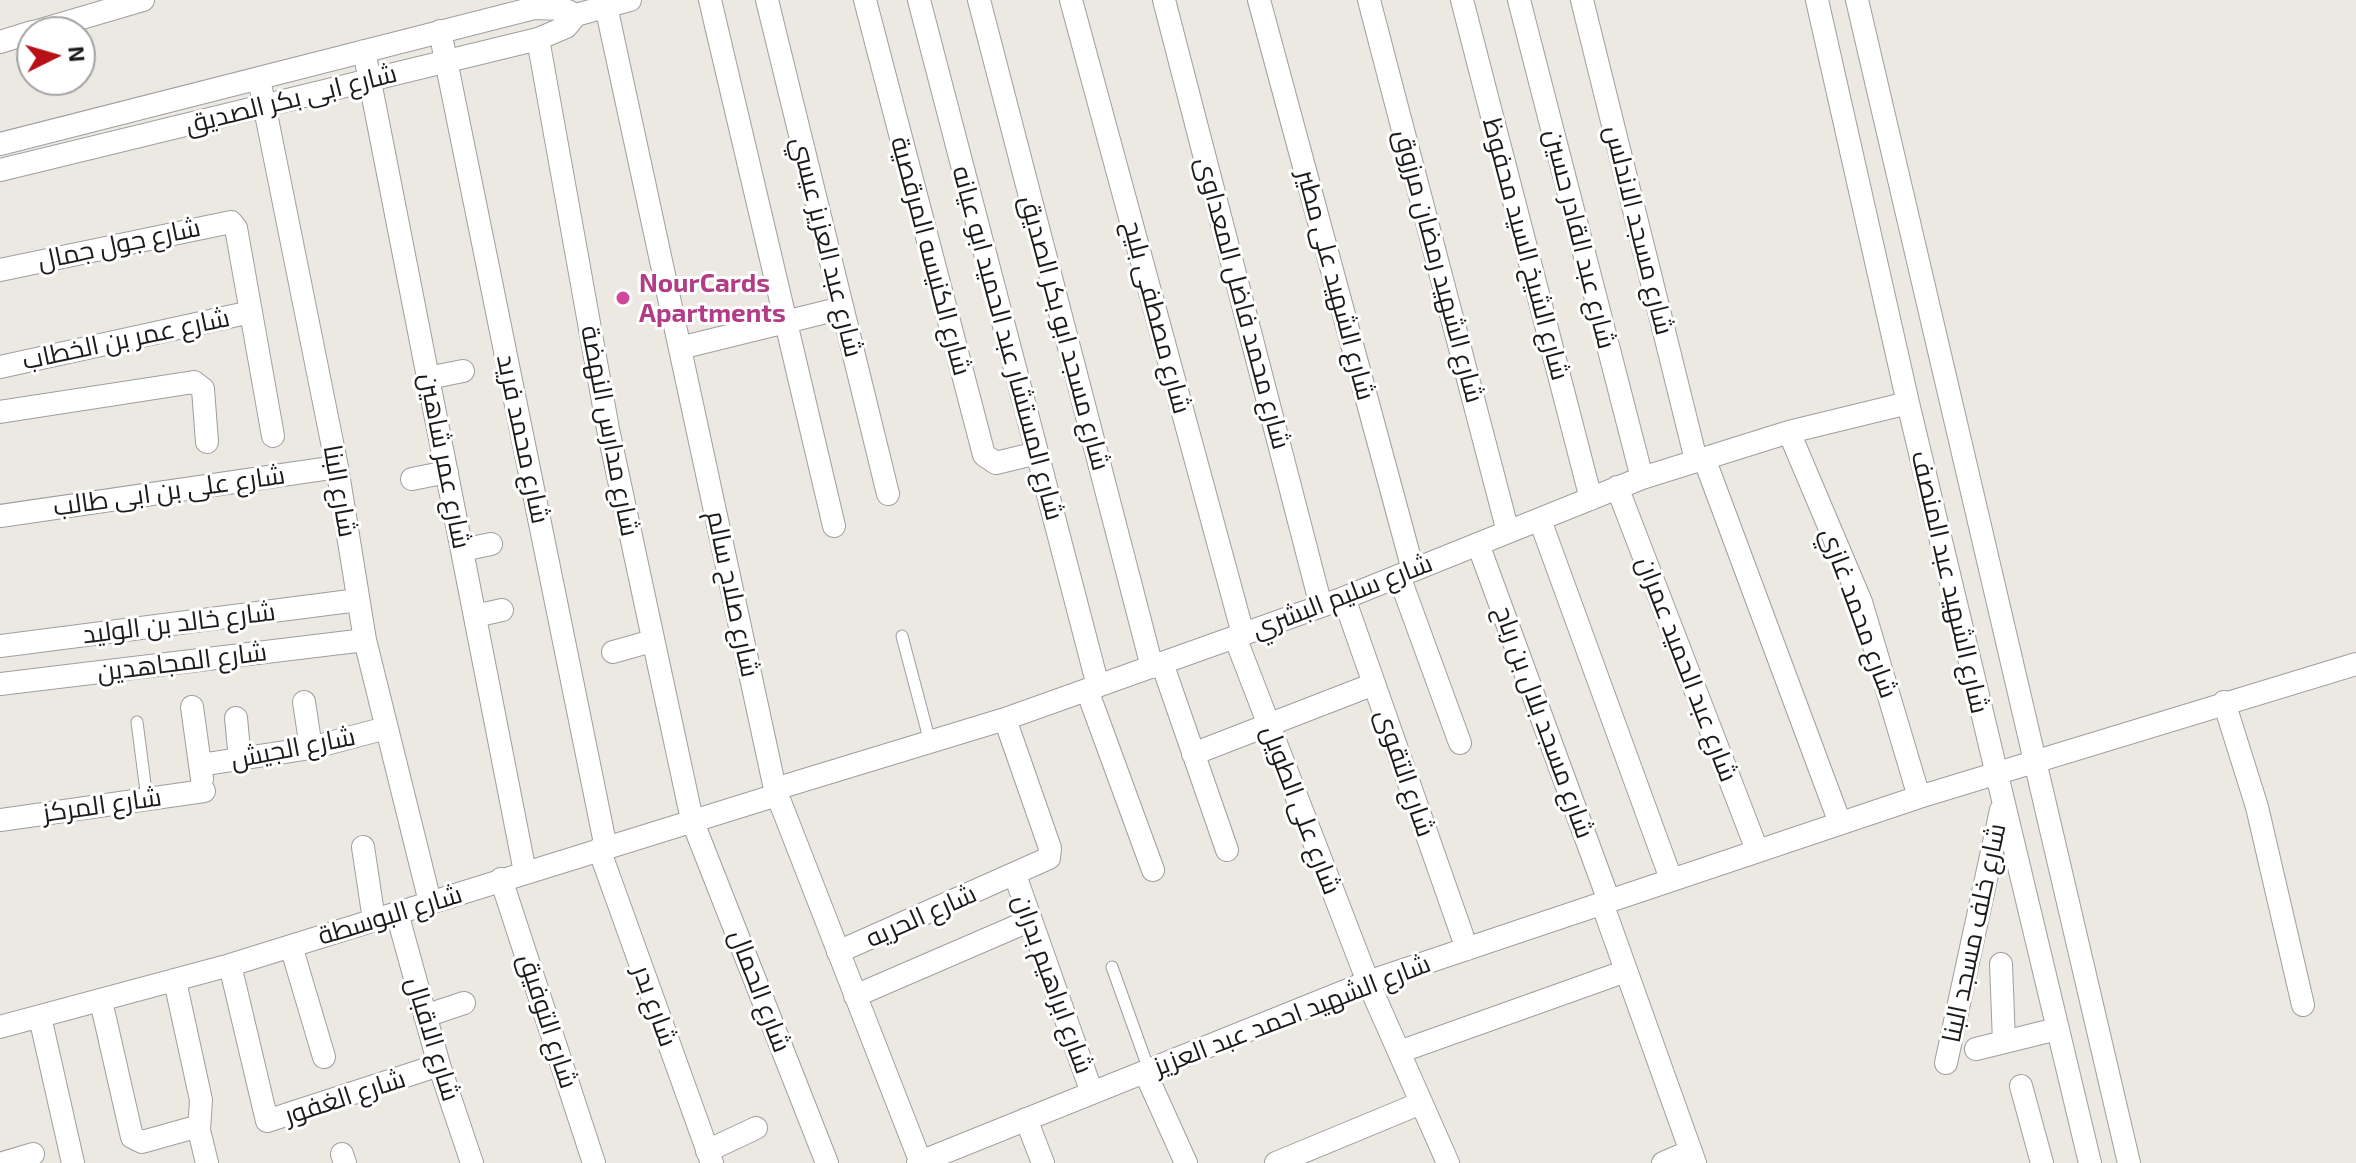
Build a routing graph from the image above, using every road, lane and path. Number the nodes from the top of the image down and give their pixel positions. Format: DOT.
graph roads {
  1 [pos="143,0"];
  2 [pos="630,0"];
  3 [pos="710,0"];
  4 [pos="767,0"];
  5 [pos="865,0"];
  6 [pos="919,0"];
  7 [pos="979,0"];
  8 [pos="1071,0"];
  9 [pos="1164,0"];
  10 [pos="1259,0"];
  11 [pos="1369,0"];
  12 [pos="1462,0"];
  13 [pos="1519,0"];
  14 [pos="1582,0"];
  15 [pos="1817,0"];
  16 [pos="1857,0"];
  17 [pos="606,6"];
  18 [pos="576,15"];
  19 [pos="88,16"];
  20 [pos="440,31"];
  21 [pos="538,39"];
  22 [pos="364,51"];
  23 [pos="446,61"];
  24 [pos="259,79"];
  25 [pos="370,79"];
  26 [pos="265,105"];
  27 [pos="0,144"];
  28 [pos="0,170"];
  29 [pos="0,270"];
  30 [pos="842,308"];
  31 [pos="251,312"];
  32 [pos="785,322"];
  33 [pos="680,348"];
  34 [pos="0,367"];
  35 [pos="463,371"];
  36 [pos="428,378"];
  37 [pos="1908,403"];
  38 [pos="0,412"];
  39 [pos="1789,432"];
  40 [pos="273,436"];
  41 [pos="207,442"];
  42 [pos="1037,453"];
  43 [pos="1700,459"];
  44 [pos="337,467"];
  45 [pos="447,472"];
  46 [pos="1642,478"];
  47 [pos="412,479"];
  48 [pos="1617,487"];
  49 [pos="888,494"];
  50 [pos="1591,499"];
  51 [pos="0,516"];
  52 [pos="1540,520"];
  53 [pos="834,526"];
  54 [pos="1508,532"];
  55 [pos="491,544"];
  56 [pos="1478,544"];
  57 [pos="462,550"];
  58 [pos="1406,573"];
  59 [pos="1344,598"];
  60 [pos="358,600"];
  61 [pos="1321,606"];
  62 [pos="502,610"];
  63 [pos="475,616"];
  64 [pos="902,636"];
  65 [pos="1239,636"];
  66 [pos="365,640"];
  67 [pos="652,641"];
  68 [pos="0,646"];
  69 [pos="613,652"];
  70 [pos="2356,664"];
  71 [pos="1157,665"];
  72 [pos="0,684"];
  73 [pos="1374,684"];
  74 [pos="1092,688"];
  75 [pos="304,702"];
  76 [pos="2224,702"];
  77 [pos="192,707"];
  78 [pos="236,718"];
  79 [pos="1005,719"];
  80 [pos="137,722"];
  81 [pos="1268,725"];
  82 [pos="386,728"];
  83 [pos="930,742"];
  84 [pos="1460,743"];
  85 [pos="311,748"];
  86 [pos="1193,754"];
  87 [pos="240,760"];
  88 [pos="2037,761"];
  89 [pos="200,765"];
  90 [pos="1995,773"];
  91 [pos="776,792"];
  92 [pos="1919,797"];
  93 [pos="147,799"];
  94 [pos="2002,804"];
  95 [pos="0,820"];
  96 [pos="692,820"];
  97 [pos="1840,823"];
  98 [pos="363,847"];
  99 [pos="603,848"];
  100 [pos="1227,850"];
  101 [pos="1757,850"];
  102 [pos="1153,870"];
  103 [pos="525,872"];
  104 [pos="1015,875"];
  105 [pos="501,879"];
  106 [pos="1671,879"];
  107 [pos="430,902"];
  108 [pos="1605,902"];
  109 [pos="397,913"];
  110 [pos="374,920"];
  111 [pos="1031,920"];
  112 [pos="291,946"];
  113 [pos="1467,949"];
  114 [pos="838,952"];
  115 [pos="2001,964"];
  116 [pos="230,965"];
  117 [pos="1112,967"];
  118 [pos="1626,971"];
  119 [pos="175,981"];
  120 [pos="1368,982"];
  121 [pos="855,996"];
  122 [pos="101,1001"];
  123 [pos="464,1003"];
  124 [pos="2303,1005"];
  125 [pos="425,1016"];
  126 [pos="40,1017"];
  127 [pos="0,1027"];
  128 [pos="2057,1029"];
  129 [pos="2004,1042"];
  130 [pos="1976,1049"];
  131 [pos="1399,1052"];
  132 [pos="324,1057"];
  133 [pos="1946,1063"];
  134 [pos="439,1065"];
  135 [pos="1147,1071"];
  136 [pos="2021,1086"];
  137 [pos="1092,1093"];
  138 [pos="1421,1103"];
  139 [pos="1026,1119"];
  140 [pos="199,1126"];
  141 [pos="756,1128"];
  142 [pos="33,1154"];
  143 [pos="710,1157"];
  144 [pos="1693,1157"];
  145 [pos="588,1161"];
  146 [pos="3,1163"];
  147 [pos="73,1163"];
  148 [pos="207,1163"];
  149 [pos="472,1163"];
  150 [pos="827,1163"];
  151 [pos="920,1163"];
  152 [pos="1043,1163"];
  153 [pos="1186,1163"];
  154 [pos="1276,1163"];
  155 [pos="1448,1163"];
  156 [pos="1663,1163"];
  157 [pos="2042,1163"];
  158 [pos="2090,1163"];
  159 [pos="2129,1163"];
  1 -- 19 [label="street"];
  2 -- 17 [label="street, شارع ابى بكر الصديق"];
  3 -- 32 [label="street"];
  4 -- 30 [label="street, شارع عبد العزيز عيسي"];
  5 -- 42 [label="street, شارع الكنيسه المرقصية"];
  6 -- 42 [label="street, شارع المستشار عبد الحميد ابو عيانه"];
  7 -- 71 [label="street, شارع مسجد ابو بكر الصديق"];
  8 -- 65 [label="street, شارع مصطفى بليح"];
  9 -- 61 [label="street, شارع محمد فاضل المعداوى"];
  10 -- 58 [label="street, شارع الشهيد على مطير"];
  11 -- 54 [label="street, شارع الشهيد رمضان مرزوق"];
  12 -- 50 [label="street, شارع الشيخ السيد محفوظ"];
  13 -- 46 [label="street, شارع عبد القادر حسين"];
  14 -- 43 [label="street, شارع مسجد الاندلس"];
  15 -- 37 [label="street, شارع الشهيد عبد المنصف"];
  16 -- 88 [label="street, شارع الشهيد عبد المنصف"];
  17 -- 18 [label="street, شارع ابى بكر الصديق"];
  17 -- 33 [label="street, شارع صلاح سالم"];
  18 -- 20 [label="street, شارع ابى بكر الصديق"];
  18 -- 21 [label="street, شارع ابى بكر الصديق"];
  20 -- 22 [label="street, شارع ابى بكر الصديق"];
  20 -- 23 [label="street, شارع محمد فريد"];
  21 -- 23 [label="street, شارع ابى بكر الصديق"];
  21 -- 67 [label="street, شارع مدارس النهضة"];
  22 -- 24 [label="street, شارع ابى بكر الصديق"];
  22 -- 25 [label="street, شارع عمر شاهين"];
  23 -- 25 [label="street, شارع ابى بكر الصديق"];
  23 -- 99 [label="street, شارع محمد فريد"];
  24 -- 26 [label="street, شارع البنا"];
  24 -- 27 [label="street, شارع ابى بكر الصديق"];
  25 -- 26 [label="street, شارع ابى بكر الصديق"];
  25 -- 36 [label="street, شارع عمر شاهين"];
  26 -- 28 [label="street, شارع ابى بكر الصديق"];
  26 -- 44 [label="street, شارع البنا"];
  29 -- 31 [label="street, شارع جول جمال"];
  30 -- 32 [label="street"];
  30 -- 49 [label="street, شارع عبد العزيز عيسي"];
  31 -- 34 [label="street, شارع عمر بن الخطاب"];
  31 -- 40 [label="street"];
  32 -- 33 [label="street"];
  32 -- 53 [label="street"];
  33 -- 91 [label="street, شارع صلاح سالم"];
  35 -- 36 [label="street"];
  36 -- 45 [label="street, شارع عمر شاهين"];
  37 -- 39 [label="street, شارع سليم البشري"];
  37 -- 90 [label="street, شارع الشهيد عبد المنصف"];
  38 -- 41 [label="street"];
  39 -- 43 [label="street, شارع سليم البشري"];
  39 -- 92 [label="street, شارع محمد غازي"];
  42 -- 74 [label="street, شارع المستشار عبد الحميد ابو عيانه"];
  43 -- 46 [label="street, شارع سليم البشري"];
  43 -- 97 [label="street, شارع مسجد الاندلس"];
  44 -- 51 [label="street, شارع على بن ابى طالب"];
  44 -- 60 [label="street, شارع البنا"];
  45 -- 47 [label="street"];
  45 -- 57 [label="street, شارع عمر شاهين"];
  46 -- 48 [label="street, شارع سليم البشري"];
  48 -- 50 [label="street, شارع سليم البشري"];
  48 -- 101 [label="street, شارع عبد الحميد عمران"];
  50 -- 52 [label="street, شارع سليم البشري"];
  52 -- 54 [label="street, شارع سليم البشري"];
  52 -- 106 [label="street"];
  54 -- 56 [label="street, شارع سليم البشري"];
  55 -- 57 [label="street"];
  56 -- 58 [label="street, شارع سليم البشري"];
  56 -- 108 [label="street, شارع مسجد بلال بن رباح"];
  57 -- 63 [label="street, شارع عمر شاهين"];
  58 -- 59 [label="street, شارع سليم البشري"];
  58 -- 84 [label="street, شارع الشهيد على مطير"];
  59 -- 61 [label="street, شارع سليم البشري"];
  59 -- 73 [label="street, شارع التقوى"];
  60 -- 66 [label="street, شارع البنا"];
  60 -- 68 [label="street, شارع خالد بن الوليد"];
  61 -- 65 [label="street, شارع سليم البشري"];
  62 -- 63 [label="street"];
  63 -- 103 [label="street, شارع عمر شاهين"];
  64 -- 83 [label="lane"];
  65 -- 71 [label="street, شارع سليم البشري"];
  65 -- 81 [label="street, شارع على الطويل"];
  66 -- 72 [label="street, شارع المجاهدين"];
  66 -- 82 [label="street, شارع البنا"];
  67 -- 69 [label="street"];
  67 -- 96 [label="street, شارع مدارس النهضة"];
  70 -- 76 [label="street, شارع الشهيد احمد عبد العزيز"];
  71 -- 74 [label="street, شارع سليم البشري"];
  71 -- 86 [label="street, شارع مسجد ابو بكر الصديق"];
  73 -- 81 [label="street"];
  73 -- 113 [label="street, شارع التقوى"];
  74 -- 79 [label="street, شارع سليم البشري"];
  74 -- 102 [label="street, شارع المستشار عبد الحميد ابو عيانه"];
  75 -- 85 [label="street"];
  76 -- 88 [label="street, شارع الشهيد احمد عبد العزيز"];
  76 -- 124 [label="street"];
  77 -- 89 [label="street"];
  78 -- 87 [label="street"];
  79 -- 83 [label="street, شارع سليم البشري"];
  79 -- 104 [label="street, شارع الحريه"];
  80 -- 93 [label="lane"];
  81 -- 86 [label="street"];
  81 -- 120 [label="street, شارع على الطويل"];
  82 -- 85 [label="street, شارع الجيش"];
  82 -- 107 [label="street, شارع البنا"];
  83 -- 91 [label="street, شارع سليم البشري"];
  85 -- 87 [label="street, شارع الجيش"];
  86 -- 100 [label="street, شارع مسجد ابو بكر الصديق"];
  87 -- 89 [label="street, شارع الجيش"];
  88 -- 90 [label="street, شارع الشهيد احمد عبد العزيز"];
  88 -- 159 [label="street, شارع الشهيد عبد المنصف"];
  89 -- 93 [label="street, شارع المركز"];
  90 -- 92 [label="street, شارع الشهيد احمد عبد العزيز"];
  90 -- 94 [label="street, شارع الشهيد عبد المنصف"];
  91 -- 96 [label="street, شارع البوسطة"];
  91 -- 114 [label="street, شارع صلاح سالم"];
  92 -- 97 [label="street, شارع الشهيد احمد عبد العزيز"];
  93 -- 95 [label="street, شارع المركز"];
  94 -- 128 [label="street, شارع الشهيد عبد المنصف"];
  94 -- 133 [label="street, شارع خلف مسجد البنا"];
  96 -- 99 [label="street, شارع البوسطة"];
  96 -- 150 [label="street, شارع الحمال"];
  97 -- 101 [label="street, شارع الشهيد احمد عبد العزيز"];
  98 -- 110 [label="street"];
  99 -- 103 [label="street, شارع البوسطة"];
  99 -- 143 [label="street, شارع بدر"];
  101 -- 106 [label="street, شارع الشهيد احمد عبد العزيز"];
  103 -- 105 [label="street, شارع البوسطة"];
  104 -- 111 [label="street, شارع ابراهيم بدران"];
  104 -- 114 [label="street, شارع الحريه"];
  105 -- 107 [label="street, شارع البوسطة"];
  105 -- 145 [label="street, شارع التوفيق"];
  106 -- 108 [label="street, شارع الشهيد احمد عبد العزيز"];
  107 -- 109 [label="street, شارع البوسطة"];
  108 -- 113 [label="street, شارع الشهيد احمد عبد العزيز"];
  108 -- 118 [label="street, شارع مسجد بلال بن رباح"];
  109 -- 110 [label="street, شارع البوسطة"];
  109 -- 125 [label="street, شارع الاقبال"];
  110 -- 112 [label="street, شارع البوسطة"];
  111 -- 121 [label="street"];
  111 -- 137 [label="street, شارع ابراهيم بدران"];
  112 -- 116 [label="street, شارع البوسطة"];
  112 -- 132 [label="street"];
  113 -- 120 [label="street, شارع الشهيد احمد عبد العزيز"];
  114 -- 121 [label="street, شارع صلاح سالم"];
  115 -- 129 [label="street"];
  116 -- 119 [label="street, شارع البوسطة"];
  116 -- 134 [label="street, شارع الغفور"];
  117 -- 135 [label="lane"];
  118 -- 131 [label="street"];
  118 -- 144 [label="street, شارع مسجد بلال بن رباح"];
  119 -- 122 [label="street, شارع البوسطة"];
  119 -- 140 [label="street"];
  120 -- 131 [label="street, شارع على الطويل"];
  120 -- 135 [label="street, شارع الشهيد احمد عبد العزيز"];
  121 -- 151 [label="street, شارع صلاح سالم"];
  122 -- 126 [label="street, شارع البوسطة"];
  122 -- 140 [label="street"];
  123 -- 125 [label="street"];
  125 -- 134 [label="street, شارع الاقبال"];
  126 -- 127 [label="street, شارع البوسطة"];
  126 -- 147 [label="street"];
  128 -- 129 [label="street"];
  128 -- 158 [label="street, شارع الشهيد عبد المنصف"];
  129 -- 130 [label="street"];
  131 -- 138 [label="street, شارع على الطويل"];
  134 -- 149 [label="street, شارع الاقبال"];
  135 -- 137 [label="street, شارع الشهيد احمد عبد العزيز"];
  135 -- 153 [label="street"];
  136 -- 157 [label="street"];
  137 -- 139 [label="street, شارع الشهيد احمد عبد العزيز"];
  138 -- 154 [label="street"];
  138 -- 155 [label="street, شارع على الطويل"];
  139 -- 151 [label="street, شارع الشهيد احمد عبد العزيز"];
  139 -- 152 [label="street"];
  140 -- 148 [label="street"];
  141 -- 143 [label="street"];
  142 -- 146 [label="street"];
  144 -- 156 [label="street"];
}
